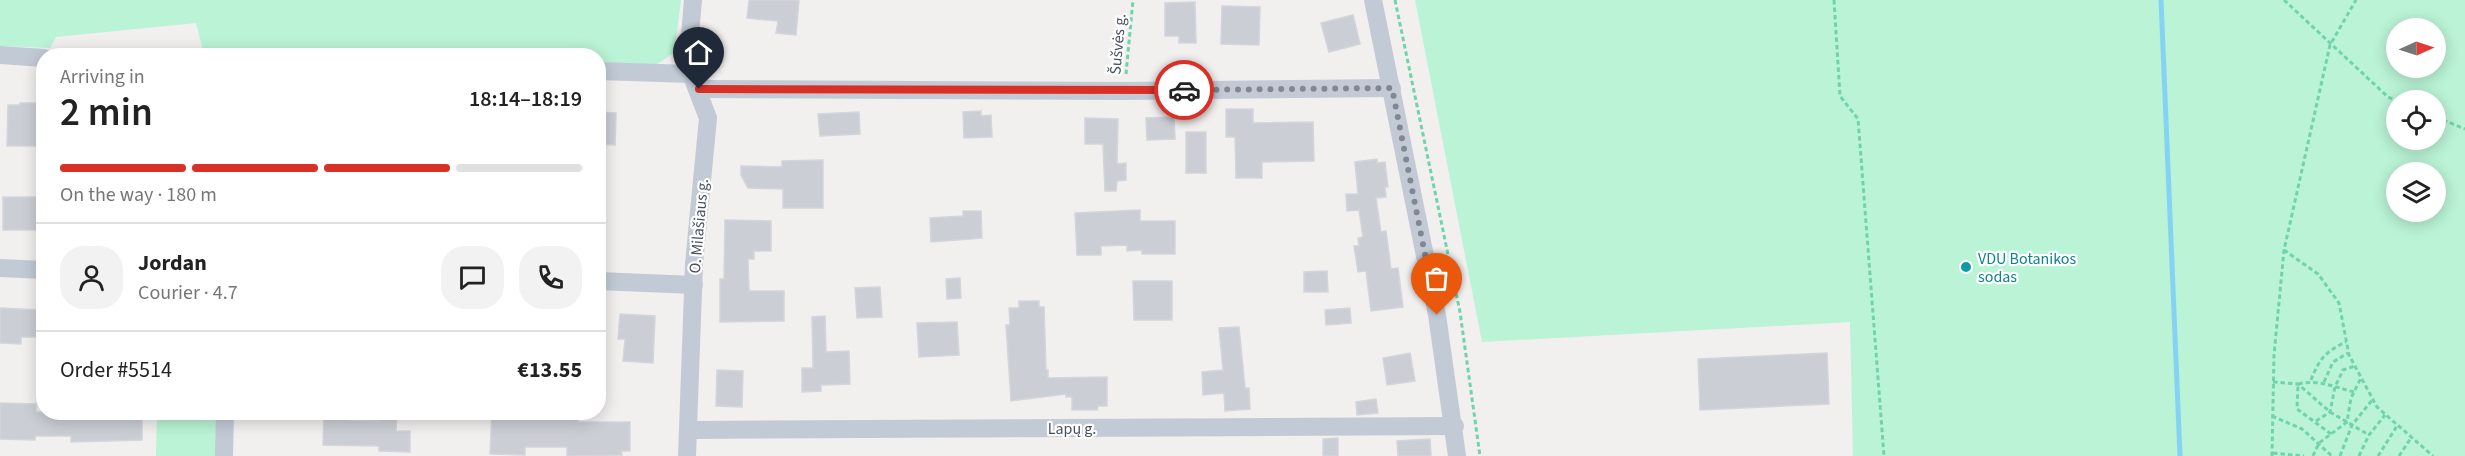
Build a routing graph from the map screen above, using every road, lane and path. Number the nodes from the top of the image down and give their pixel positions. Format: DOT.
graph roads {
  1 [pos="693,0"];
  2 [pos="1133,0"];
  3 [pos="1373,0"];
  4 [pos="1395,0"];
  5 [pos="1834,0"];
  6 [pos="2284,0"];
  7 [pos="2356,0"];
  8 [pos="2330,45"];
  9 [pos="0,55"];
  10 [pos="36,57"];
  11 [pos="606,72"];
  12 [pos="695,82"];
  13 [pos="1392,88"];
  14 [pos="1124,91"];
  15 [pos="2386,95"];
  16 [pos="2446,121"];
  17 [pos="2465,129"];
  18 [pos="2284,250"];
  19 [pos="0,268"];
  20 [pos="36,270"];
  21 [pos="606,281"];
  22 [pos="694,285"];
  23 [pos="2346,342"];
  24 [pos="2348,353"];
  25 [pos="2355,366"];
  26 [pos="2361,378"];
  27 [pos="2311,381"];
  28 [pos="2273,382"];
  29 [pos="2324,382"];
  30 [pos="2298,384"];
  31 [pos="2335,387"];
  32 [pos="2354,392"];
  33 [pos="2373,399"];
  34 [pos="2330,412"];
  35 [pos="2385,414"];
  36 [pos="2272,415"];
  37 [pos="225,420"];
  38 [pos="2316,421"];
  39 [pos="2347,422"];
  40 [pos="2352,425"];
  41 [pos="1455,426"];
  42 [pos="2397,426"];
  43 [pos="689,430"];
  44 [pos="2331,434"];
  45 [pos="2368,435"];
  46 [pos="2411,438"];
  47 [pos="2319,443"];
  48 [pos="2426,452"];
  49 [pos="2272,455"];
  50 [pos="224,456"];
  51 [pos="687,456"];
  52 [pos="1457,456"];
  53 [pos="1480,456"];
  54 [pos="1884,456"];
  55 [pos="2304,456"];
  56 [pos="2313,456"];
  57 [pos="2332,456"];
  58 [pos="2340,456"];
  59 [pos="2359,456"];
  60 [pos="2379,456"];
  61 [pos="2399,456"];
  62 [pos="2423,456"];
  63 [pos="2433,456"];
  1 -- 12 [label="street, O. Milašiaus g."];
  2 -- 14 [label="path, Šušvės g."];
  3 -- 13 [label="street"];
  4 -- 53 [label="path"];
  5 -- 54 [label="path"];
  6 -- 8 [label="path"];
  7 -- 8 [label="path"];
  8 -- 15 [label="path"];
  8 -- 18 [label="path"];
  9 -- 10 [label="street"];
  11 -- 12 [label="street"];
  12 -- 14 [label="street"];
  12 -- 22 [label="street, O. Milašiaus g."];
  13 -- 14 [label="street"];
  13 -- 41 [label="street"];
  16 -- 17 [label="path"];
  18 -- 23 [label="path"];
  18 -- 28 [label="path"];
  19 -- 20 [label="street"];
  21 -- 22 [label="street"];
  22 -- 43 [label="street, O. Milašiaus g."];
  23 -- 24 [label="path"];
  23 -- 27 [label="path"];
  24 -- 25 [label="path"];
  24 -- 29 [label="path"];
  25 -- 26 [label="path"];
  25 -- 31 [label="path"];
  26 -- 32 [label="path"];
  26 -- 33 [label="path"];
  27 -- 29 [label="path"];
  27 -- 30 [label="path"];
  28 -- 30 [label="path"];
  28 -- 36 [label="path"];
  29 -- 31 [label="path"];
  30 -- 34 [label="path"];
  30 -- 38 [label="path"];
  31 -- 32 [label="path"];
  31 -- 34 [label="path"];
  32 -- 39 [label="path"];
  33 -- 35 [label="path"];
  33 -- 40 [label="path"];
  34 -- 38 [label="path"];
  34 -- 39 [label="path"];
  35 -- 42 [label="path"];
  35 -- 45 [label="path"];
  36 -- 47 [label="path"];
  36 -- 49 [label="path"];
  37 -- 50 [label="street"];
  38 -- 44 [label="path"];
  39 -- 40 [label="path"];
  39 -- 44 [label="path"];
  40 -- 45 [label="path"];
  40 -- 58 [label="path"];
  41 -- 43 [label="street, Lapų g."];
  41 -- 52 [label="street"];
  42 -- 46 [label="path"];
  42 -- 60 [label="path"];
  43 -- 51 [label="street, O. Milašiaus g."];
  44 -- 47 [label="path"];
  45 -- 59 [label="path"];
  46 -- 48 [label="path"];
  46 -- 61 [label="path"];
  47 -- 56 [label="path"];
  47 -- 57 [label="path"];
  48 -- 62 [label="path"];
  48 -- 63 [label="path"];
  49 -- 55 [label="path"];
}
